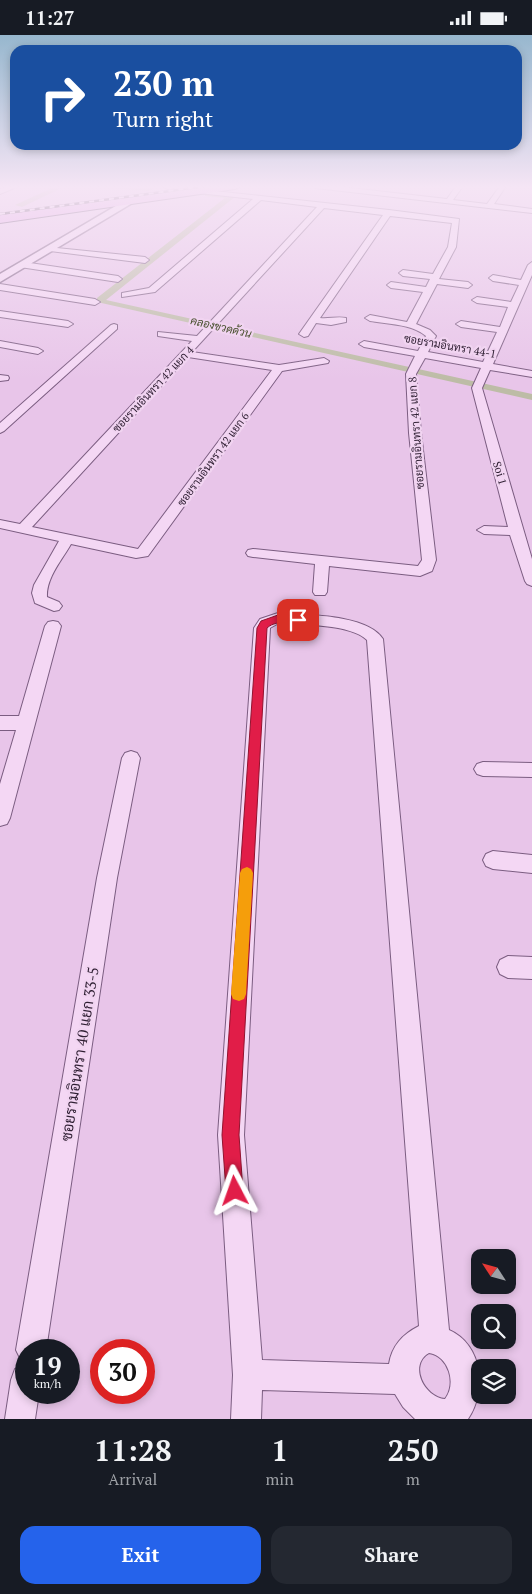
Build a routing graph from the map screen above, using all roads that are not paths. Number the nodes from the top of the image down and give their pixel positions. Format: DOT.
graph roads {
  1 [pos="47,251"];
  2 [pos="64,251"];
  3 [pos="198,251"];
  4 [pos="281,251"];
  5 [pos="362,251"];
  6 [pos="449,251"];
  7 [pos="145,260"];
  8 [pos="23,265"];
  9 [pos="532,265"];
  10 [pos="403,273"];
  11 [pos="493,278"];
  12 [pos="0,279"];
  13 [pos="118,279"];
  14 [pos="435,279"];
  15 [pos="524,283"];
  16 [pos="391,285"];
  17 [pos="468,285"];
  18 [pos="0,287"];
  19 [pos="429,290"];
  20 [pos="125,295"];
  21 [pos="477,300"];
  22 [pos="95,302"];
  23 [pos="514,305"];
  24 [pos="0,314"];
  25 [pos="370,318"];
  26 [pos="343,320"];
  27 [pos="314,321"];
  28 [pos="68,324"];
  29 [pos="462,324"];
  30 [pos="410,325"];
  31 [pos="114,327"];
  32 [pos="503,330"];
  33 [pos="162,334"];
  34 [pos="304,334"];
  35 [pos="199,339"];
  36 [pos="0,344"];
  37 [pos="364,344"];
  38 [pos="38,351"];
  39 [pos="421,353"];
  40 [pos="185,354"];
  41 [pos="324,361"];
  42 [pos="487,365"];
  43 [pos="279,368"];
  44 [pos="532,374"];
  45 [pos="0,429"];
  46 [pos="0,524"];
  47 [pos="23,529"];
  48 [pos="484,530"];
  49 [pos="516,531"];
  50 [pos="67,538"];
  51 [pos="253,553"];
  52 [pos="322,561"];
  53 [pos="532,581"];
  54 [pos="320,592"];
  55 [pos="54,605"];
  56 [pos="53,626"];
  57 [pos="0,723"];
  58 [pos="27,723"];
  59 [pos="131,758"];
  60 [pos="483,769"];
  61 [pos="532,770"];
  62 [pos="0,818"];
  63 [pos="493,860"];
  64 [pos="532,864"];
  65 [pos="508,967"];
  66 [pos="532,968"];
  67 [pos="436,1338"];
  68 [pos="33,1339"];
  69 [pos="248,1375"];
  70 [pos="403,1379"];
  71 [pos="22,1404"];
  72 [pos="20,1419"];
  73 [pos="246,1419"];
  74 [pos="438,1419"];
  1 -- 8 [label="street"];
  2 -- 7 [label="street"];
  3 -- 20 [label="street"];
  4 -- 35 [label="street, ซอยรามอินทรา 42 แยก 4"];
  5 -- 27 [label="street"];
  6 -- 14 [label="street"];
  8 -- 12 [label="street"];
  8 -- 13 [label="street"];
  9 -- 15 [label="street, Soi 1"];
  10 -- 14 [label="street"];
  11 -- 15 [label="street"];
  14 -- 17 [label="street"];
  14 -- 19 [label="street"];
  15 -- 23 [label="street, Soi 1"];
  16 -- 19 [label="street"];
  18 -- 22 [label="street"];
  19 -- 30 [label="street"];
  21 -- 23 [label="street"];
  23 -- 32 [label="street, Soi 1"];
  24 -- 28 [label="street"];
  25 -- 30 [label="street, ซอยรามอินทรา 42 แยก 8"];
  26 -- 27 [label="street"];
  27 -- 34 [label="street"];
  29 -- 32 [label="street"];
  30 -- 39 [label="street, ซอยรามอินทรา 42 แยก 8"];
  31 -- 45 [label="street"];
  32 -- 42 [label="street, Soi 1"];
  33 -- 35 [label="street"];
  35 -- 40 [label="street, ซอยรามอินทรา 42 แยก 4"];
  36 -- 38 [label="street"];
  37 -- 39 [label="street, ซอยรามอินทรา 44-1"];
  39 -- 42 [label="street, ซอยรามอินทรา 44-1"];
  39 -- 52 [label="street, ซอยรามอินทรา 42 แยก 8"];
  40 -- 43 [label="street"];
  40 -- 47 [label="street, ซอยรามอินทรา 42 แยก 4"];
  41 -- 43 [label="street"];
  42 -- 44 [label="street, ซอยรามอินทรา 44-1"];
  42 -- 49 [label="street, Soi 1"];
  43 -- 50 [label="street, ซอยรามอินทรา 42 แยก 6"];
  46 -- 47 [label="street"];
  47 -- 50 [label="street"];
  48 -- 49 [label="street"];
  49 -- 53 [label="street, Soi 1"];
  50 -- 55 [label="street"];
  51 -- 52 [label="street"];
  52 -- 54 [label="street"];
  56 -- 58 [label="street"];
  57 -- 58 [label="street"];
  58 -- 62 [label="street"];
  59 -- 68 [label="street, ซอยรามอินทรา 40 แยก 33-5"];
  60 -- 61 [label="street"];
  63 -- 64 [label="street"];
  65 -- 66 [label="street"];
  67 -- 69 [label="street"];
  67 -- 70 [label="street"];
  67 -- 74 [label="street"];
  69 -- 70 [label="street"];
  69 -- 73 [label="street"];
  70 -- 74 [label="street"];
  71 -- 72 [label="street"];
}
